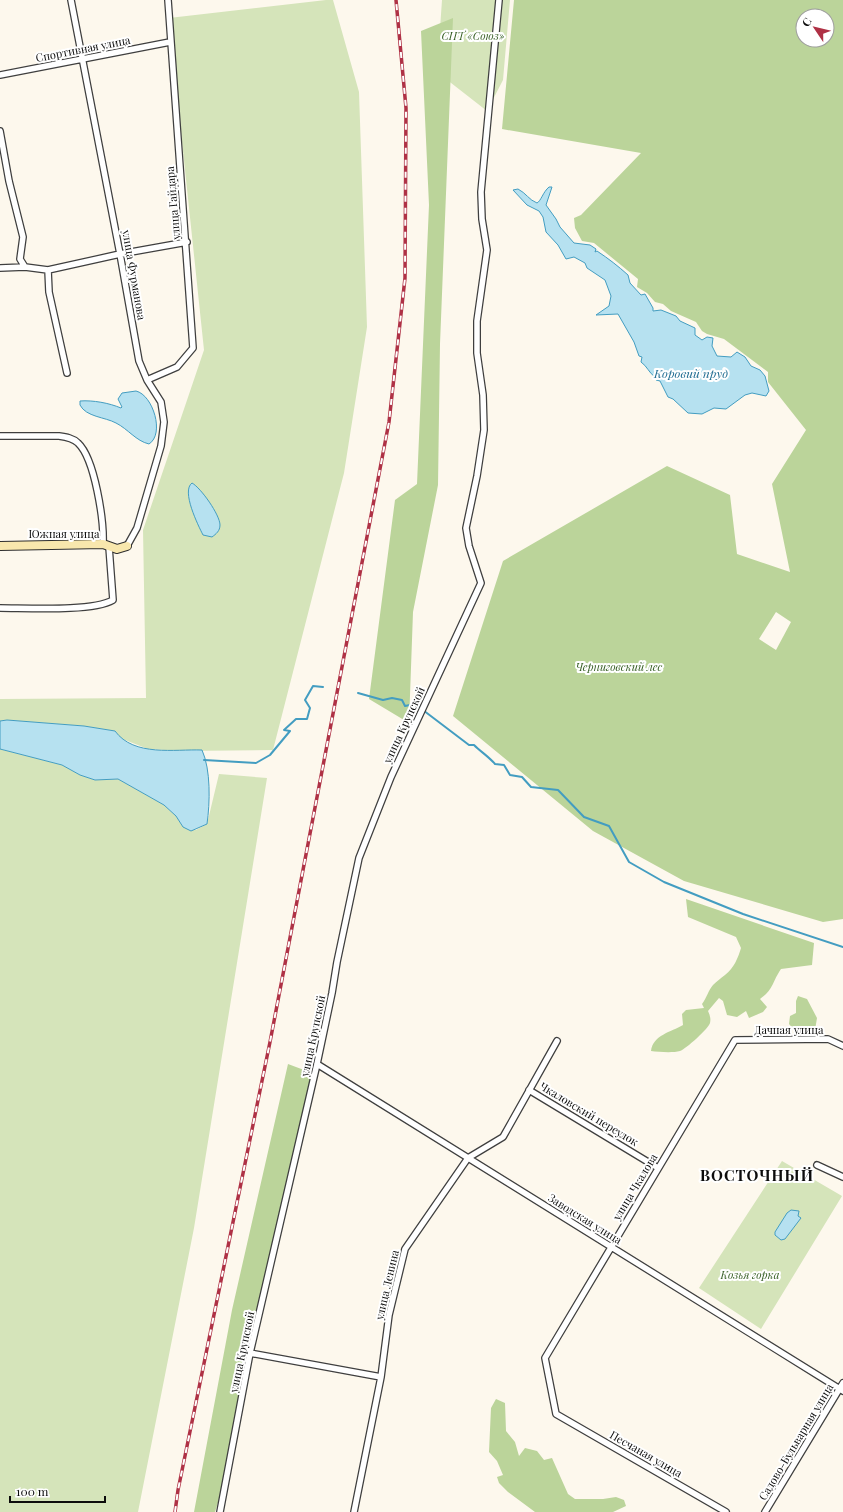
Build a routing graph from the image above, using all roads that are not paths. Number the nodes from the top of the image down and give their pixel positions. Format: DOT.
graph roads {
  1 [pos="71,0"];
  2 [pos="168,0"];
  3 [pos="498,0"];
  4 [pos="170,42"];
  5 [pos="84,60"];
  6 [pos="0,75"];
  7 [pos="0,131"];
  8 [pos="187,242"];
  9 [pos="120,254"];
  10 [pos="25,267"];
  11 [pos="0,268"];
  12 [pos="48,270"];
  13 [pos="68,373"];
  14 [pos="147,380"];
  15 [pos="0,436"];
  16 [pos="0,546"];
  17 [pos="106,546"];
  18 [pos="127,546"];
  19 [pos="0,608"];
  20 [pos="735,1040"];
  21 [pos="557,1041"];
  22 [pos="843,1046"];
  23 [pos="317,1064"];
  24 [pos="529,1090"];
  25 [pos="468,1158"];
  26 [pos="817,1165"];
  27 [pos="658,1168"];
  28 [pos="843,1178"];
  29 [pos="611,1247"];
  30 [pos="250,1353"];
  31 [pos="381,1377"];
  32 [pos="843,1383"];
  33 [pos="841,1390"];
  34 [pos="556,1414"];
  35 [pos="220,1512"];
  36 [pos="354,1512"];
  37 [pos="726,1512"];
  38 [pos="765,1512"];
  1 -- 5 [label="street, улица Фурманова"];
  2 -- 4 [label="street, улица Гайдара"];
  3 -- 23 [label="street, улица Крупской"];
  4 -- 5 [label="street, Спортивная улица"];
  4 -- 8 [label="street, улица Гайдара"];
  5 -- 6 [label="street, Спортивная улица"];
  5 -- 9 [label="street, улица Фурманова"];
  7 -- 10 [label="street"];
  8 -- 9 [label="street"];
  8 -- 14 [label="street, улица Гайдара"];
  9 -- 12 [label="street"];
  9 -- 14 [label="street, улица Фурманова"];
  10 -- 11 [label="street"];
  10 -- 12 [label="street"];
  12 -- 13 [label="street"];
  14 -- 18 [label="street, улица Фурманова"];
  15 -- 17 [label="street"];
  16 -- 17 [label="street, Южная улица"];
  17 -- 18 [label="street, Южная улица"];
  17 -- 19 [label="street"];
  20 -- 22 [label="street, Дачная улица"];
  20 -- 27 [label="street, улица Чкалова"];
  21 -- 24 [label="street, улица Ленина"];
  23 -- 25 [label="street, Заводская улица"];
  23 -- 30 [label="street, улица Крупской"];
  24 -- 25 [label="street, улица Ленина"];
  24 -- 27 [label="street, Чкаловский переулок"];
  25 -- 29 [label="street, Заводская улица"];
  25 -- 31 [label="street, улица Ленина"];
  26 -- 28 [label="street"];
  27 -- 29 [label="street, улица Чкалова"];
  29 -- 33 [label="street, Заводская улица"];
  29 -- 34 [label="street, улица Чкалова"];
  30 -- 31 [label="street"];
  30 -- 35 [label="street, улица Крупской"];
  31 -- 36 [label="street, улица Ленина"];
  32 -- 33 [label="street, Садово-Бульварная улица"];
  33 -- 38 [label="street, Садово-Бульварная улица"];
  34 -- 37 [label="street, Песчаная улица"];
}
